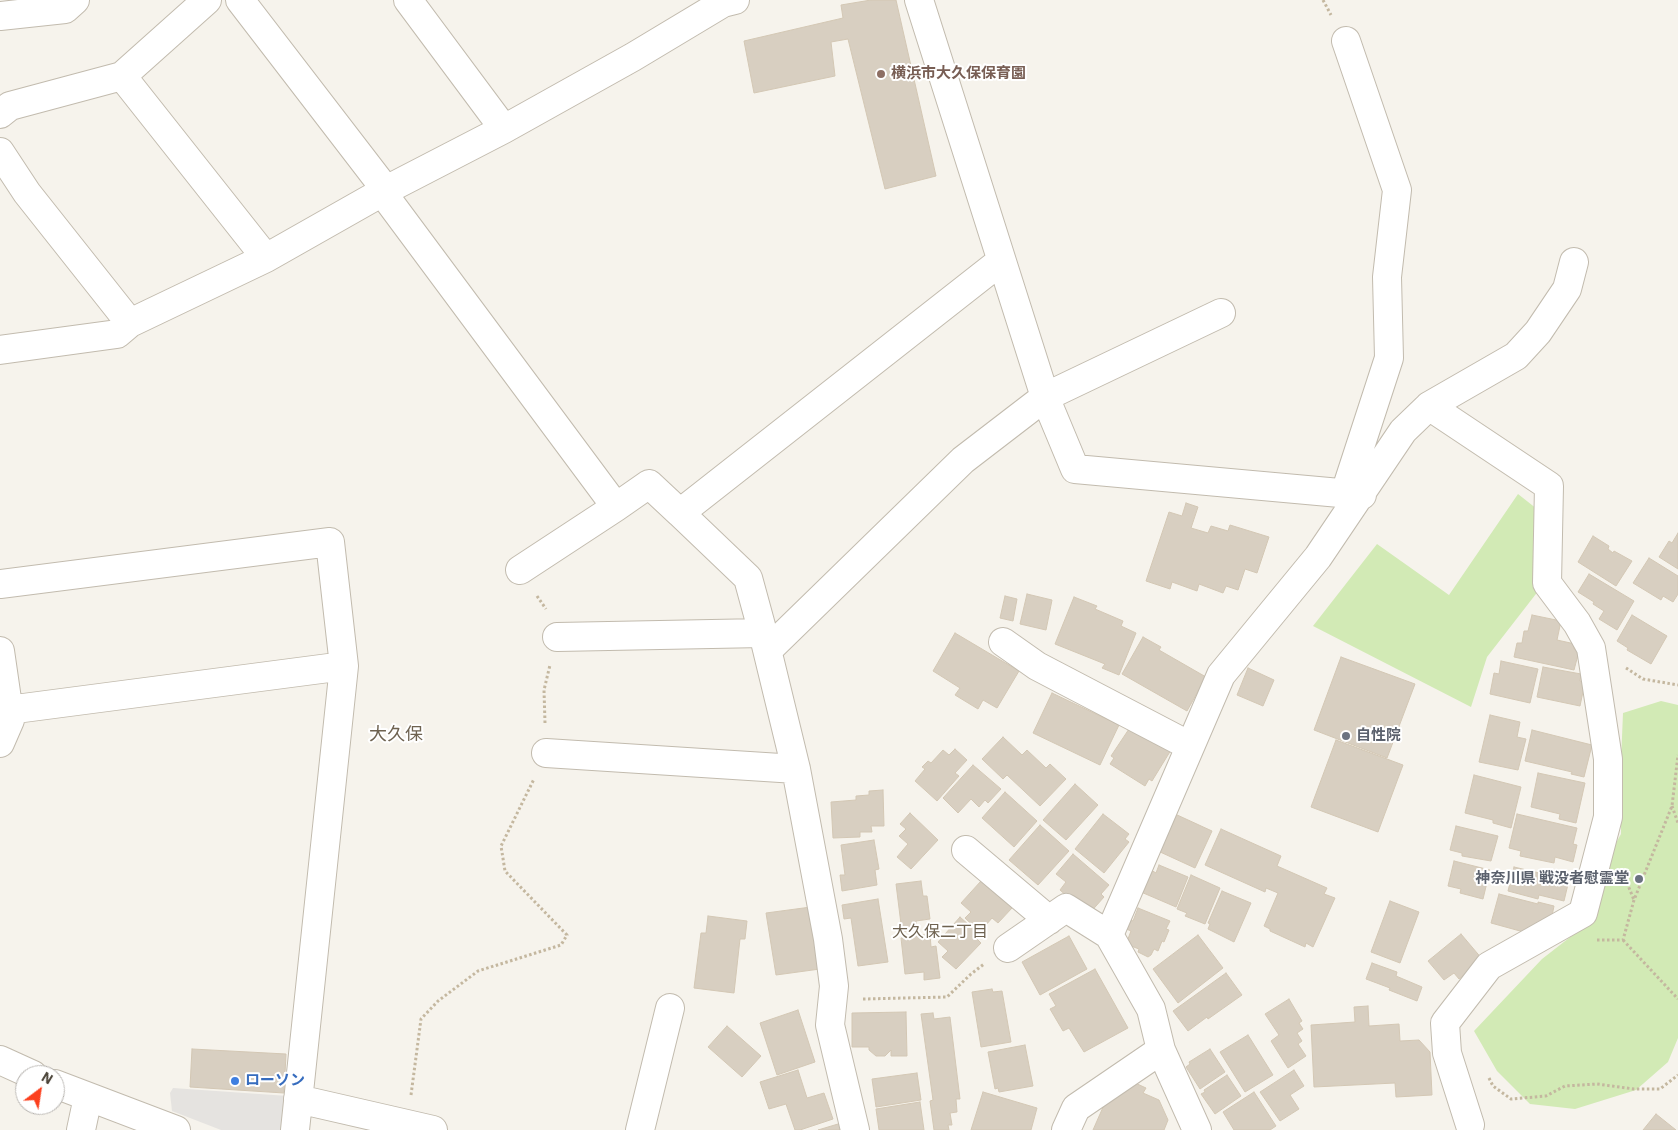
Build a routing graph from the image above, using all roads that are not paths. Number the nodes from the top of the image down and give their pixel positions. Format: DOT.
graph roads {
  1 [pos="75,0"];
  2 [pos="207,0"];
  3 [pos="240,0"];
  4 [pos="408,0"];
  5 [pos="736,0"];
  6 [pos="919,0"];
  7 [pos="0,16"];
  8 [pos="1346,41"];
  9 [pos="122,76"];
  10 [pos="0,114"];
  11 [pos="504,129"];
  12 [pos="0,152"];
  13 [pos="384,191"];
  14 [pos="266,258"];
  15 [pos="1001,261"];
  16 [pos="1574,262"];
  17 [pos="1221,313"];
  18 [pos="130,323"];
  19 [pos="0,350"];
  20 [pos="1045,397"];
  21 [pos="1429,406"];
  22 [pos="1353,494"];
  23 [pos="616,507"];
  24 [pos="680,513"];
  25 [pos="520,570"];
  26 [pos="0,584"];
  27 [pos="557,637"];
  28 [pos="766,642"];
  29 [pos="1003,642"];
  30 [pos="0,651"];
  31 [pos="344,666"];
  32 [pos="8,710"];
  33 [pos="0,743"];
  34 [pos="1190,746"];
  35 [pos="546,753"];
  36 [pos="796,768"];
  37 [pos="966,850"];
  38 [pos="1049,920"];
  39 [pos="1109,935"];
  40 [pos="1008,948"];
  41 [pos="670,1008"];
  42 [pos="1160,1050"];
  43 [pos="0,1060"];
  44 [pos="15,1067"];
  45 [pos="15,1079"];
  46 [pos="0,1085"];
  47 [pos="65,1088"];
  48 [pos="88,1097"];
  49 [pos="298,1099"];
  50 [pos="1470,1125"];
  51 [pos="81,1130"];
  52 [pos="176,1130"];
  53 [pos="295,1130"];
  54 [pos="433,1130"];
  55 [pos="640,1130"];
  56 [pos="855,1130"];
  57 [pos="1066,1130"];
  58 [pos="1197,1130"];
  1 -- 7 [label="street"];
  2 -- 9 [label="street"];
  3 -- 13 [label="street"];
  4 -- 11 [label="street"];
  5 -- 11 [label="street"];
  6 -- 15 [label="street"];
  8 -- 22 [label="street"];
  9 -- 10 [label="street"];
  9 -- 14 [label="street"];
  11 -- 13 [label="street"];
  12 -- 18 [label="street"];
  13 -- 14 [label="street"];
  13 -- 23 [label="street"];
  14 -- 18 [label="street"];
  15 -- 20 [label="street"];
  15 -- 24 [label="street"];
  16 -- 21 [label="street"];
  17 -- 20 [label="street"];
  18 -- 19 [label="street"];
  20 -- 22 [label="street"];
  20 -- 28 [label="street"];
  21 -- 22 [label="street"];
  21 -- 50 [label="street"];
  22 -- 34 [label="street"];
  23 -- 24 [label="street"];
  23 -- 25 [label="street"];
  24 -- 28 [label="street"];
  26 -- 31 [label="street"];
  27 -- 28 [label="street"];
  28 -- 36 [label="street"];
  29 -- 34 [label="street"];
  30 -- 32 [label="street"];
  31 -- 32 [label="street"];
  31 -- 49 [label="street"];
  32 -- 33 [label="street"];
  34 -- 39 [label="street"];
  35 -- 36 [label="street"];
  36 -- 56 [label="street"];
  37 -- 38 [label="street"];
  38 -- 39 [label="street"];
  38 -- 40 [label="street"];
  39 -- 42 [label="street"];
  41 -- 55 [label="street"];
  42 -- 57 [label="street"];
  42 -- 58 [label="street"];
  43 -- 44 [label="street"];
  45 -- 46 [label="street"];
  47 -- 48 [label="street"];
  48 -- 51 [label="street"];
  48 -- 52 [label="street"];
  49 -- 53 [label="street"];
  49 -- 54 [label="street"];
}
